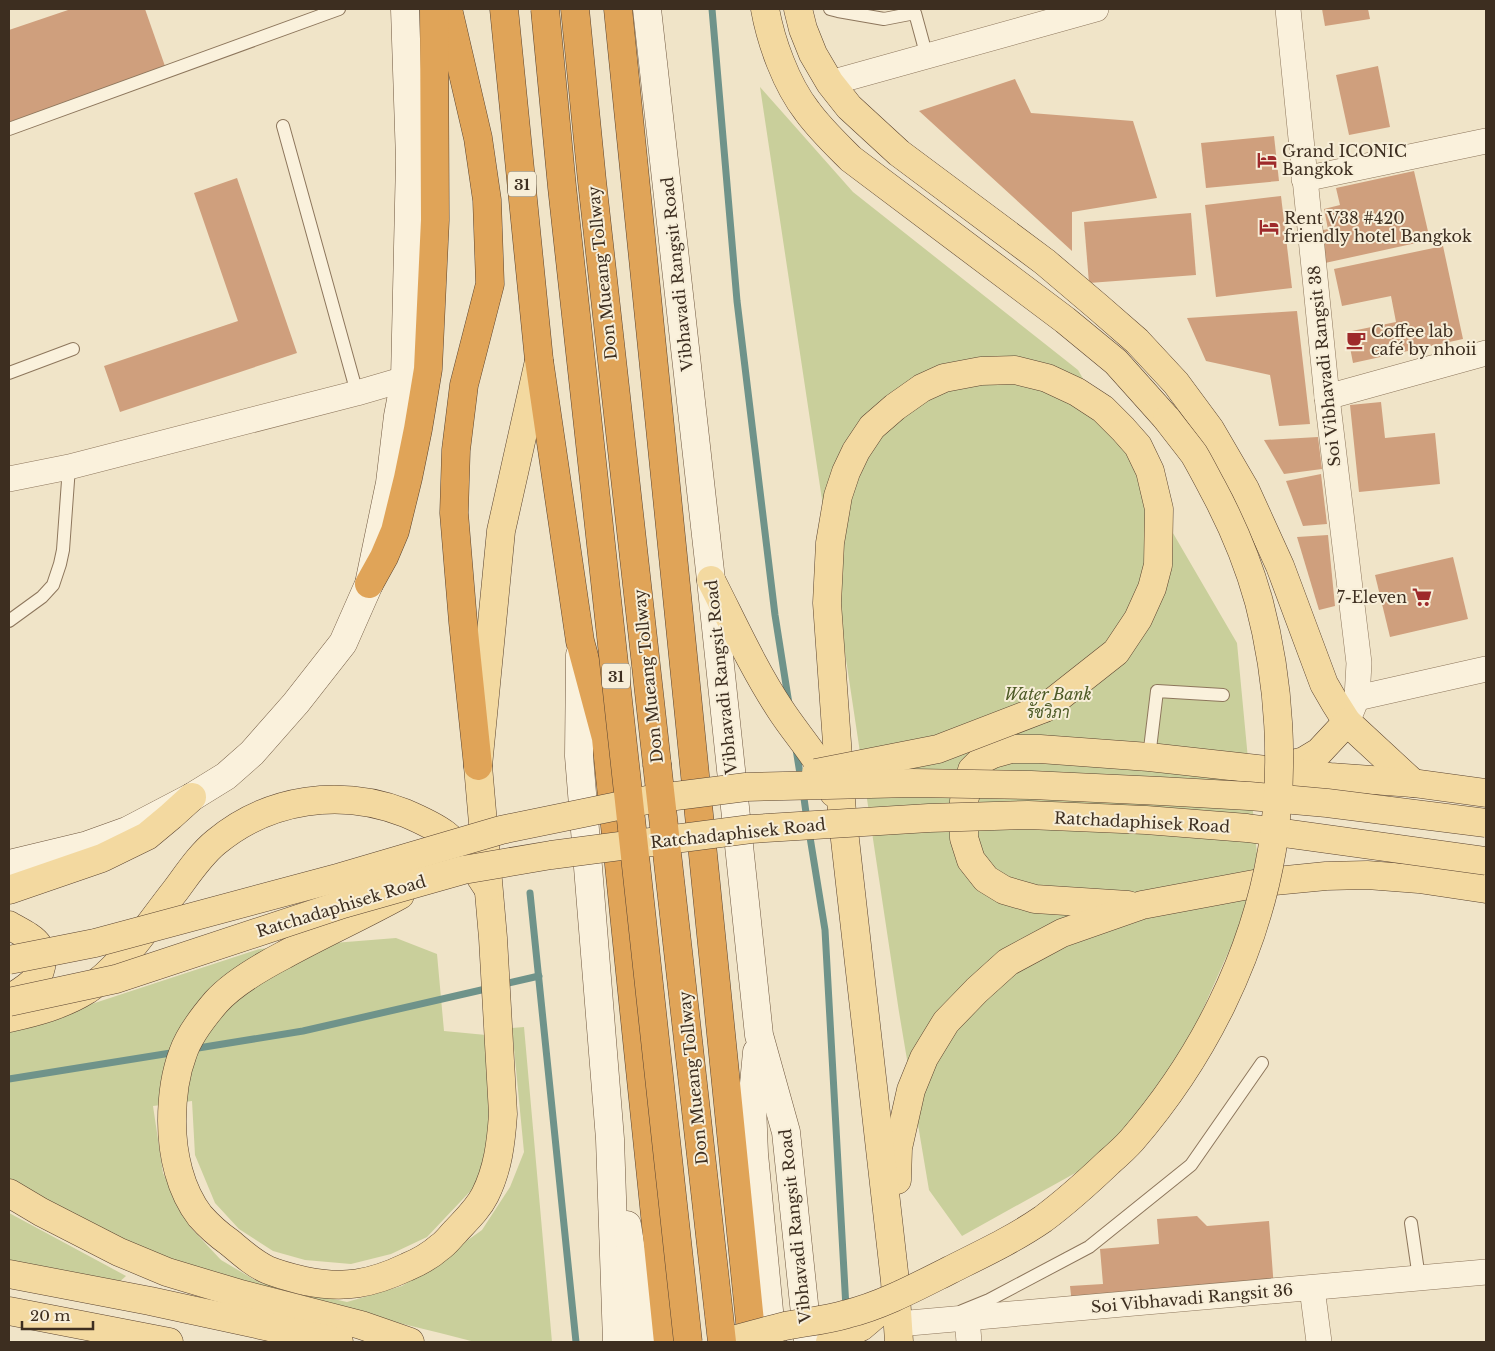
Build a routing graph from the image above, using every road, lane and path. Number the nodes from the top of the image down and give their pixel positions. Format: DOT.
graph roads {
  1 [pos="339,9"];
  2 [pos="405,9"];
  3 [pos="434,9"];
  4 [pos="448,9"];
  5 [pos="504,9"];
  6 [pos="545,9"];
  7 [pos="575,9"];
  8 [pos="618,9"];
  9 [pos="647,9"];
  10 [pos="765,9"];
  11 [pos="798,9"];
  12 [pos="830,9"];
  13 [pos="1096,9"];
  14 [pos="1288,9"];
  15 [pos="927,56"];
  16 [pos="830,83"];
  17 [pos="283,126"];
  18 [pos="9,129"];
  19 [pos="1486,141"];
  20 [pos="1304,179"];
  21 [pos="73,349"];
  22 [pos="1486,353"];
  23 [pos="539,360"];
  24 [pos="9,373"];
  25 [pos="405,379"];
  26 [pos="357,393"];
  27 [pos="1327,397"];
  28 [pos="69,467"];
  29 [pos="9,479"];
  30 [pos="711,580"];
  31 [pos="369,584"];
  32 [pos="9,621"];
  33 [pos="580,641"];
  34 [pos="1486,669"];
  35 [pos="1223,694"];
  36 [pos="1352,710"];
  37 [pos="1149,757"];
  38 [pos="478,766"];
  39 [pos="1266,770"];
  40 [pos="1413,783"];
  41 [pos="746,787"];
  42 [pos="1486,793"];
  43 [pos="192,797"];
  44 [pos="842,813"];
  45 [pos="1486,823"];
  46 [pos="1486,861"];
  47 [pos="9,864"];
  48 [pos="432,877"];
  49 [pos="1486,889"];
  50 [pos="9,890"];
  51 [pos="490,890"];
  52 [pos="1142,906"];
  53 [pos="9,926"];
  54 [pos="9,960"];
  55 [pos="9,1000"];
  56 [pos="9,1018"];
  57 [pos="759,1036"];
  58 [pos="1262,1063"];
  59 [pos="610,1139"];
  60 [pos="9,1193"];
  61 [pos="1411,1223"];
  62 [pos="1486,1272"];
  63 [pos="9,1274"];
  64 [pos="1419,1278"];
  65 [pos="1312,1288"];
  66 [pos="9,1311"];
  67 [pos="897,1311"];
  68 [pos="967,1318"];
  69 [pos="942,1320"];
  70 [pos="9,1329"];
  71 [pos="72,1342"];
  72 [pos="169,1342"];
  73 [pos="338,1342"];
  74 [pos="410,1342"];
  75 [pos="617,1342"];
  76 [pos="644,1342"];
  77 [pos="668,1342"];
  78 [pos="688,1342"];
  79 [pos="723,1342"];
  80 [pos="752,1342"];
  81 [pos="772,1342"];
  82 [pos="808,1342"];
  83 [pos="830,1342"];
  84 [pos="969,1342"];
  85 [pos="1319,1342"];
  1 -- 18 [label="lane"];
  2 -- 25 [label="main road"];
  3 -- 31 [label="highway"];
  4 -- 38 [label="highway"];
  5 -- 23 [label="highway, 31"];
  6 -- 78 [label="highway, Don Mueang Tollway / 31, bridge"];
  7 -- 79 [label="highway, Don Mueang Tollway / 31, bridge"];
  8 -- 80 [label="highway, Vibhavadi Rangsit Road"];
  9 -- 30 [label="main road, Vibhavadi Rangsit Road"];
  10 -- 67 [label="main road, bridge"];
  11 -- 16 [label="main road"];
  12 -- 15 [label="lane"];
  13 -- 15 [label="street"];
  14 -- 20 [label="street, Soi Vibhavadi Rangsit 38"];
  15 -- 16 [label="street"];
  16 -- 36 [label="main road"];
  17 -- 26 [label="lane"];
  19 -- 20 [label="street"];
  20 -- 27 [label="street, Soi Vibhavadi Rangsit 38"];
  21 -- 24 [label="lane"];
  22 -- 27 [label="street"];
  23 -- 33 [label="highway, 31"];
  23 -- 38 [label="main road"];
  25 -- 26 [label="street"];
  25 -- 31 [label="main road"];
  26 -- 28 [label="street"];
  27 -- 36 [label="street, Soi Vibhavadi Rangsit 38"];
  28 -- 29 [label="street"];
  28 -- 32 [label="lane"];
  30 -- 44 [label="main road"];
  30 -- 57 [label="main road, Vibhavadi Rangsit Road"];
  31 -- 43 [label="main road"];
  33 -- 59 [label="main road, 31"];
  33 -- 77 [label="highway, 31"];
  34 -- 36 [label="street"];
  35 -- 37 [label="lane"];
  36 -- 39 [label="main road"];
  36 -- 40 [label="main road"];
  37 -- 39 [label="main road"];
  37 -- 52 [label="main road"];
  38 -- 51 [label="main road"];
  39 -- 40 [label="main road"];
  40 -- 42 [label="main road"];
  41 -- 44 [label="main road, bridge"];
  41 -- 45 [label="main road, Ratchadaphisek Road, bridge"];
  41 -- 54 [label="main road, Ratchadaphisek Road, bridge"];
  43 -- 47 [label="main road"];
  43 -- 50 [label="main road"];
  44 -- 67 [label="main road"];
  46 -- 48 [label="main road, Ratchadaphisek Road, bridge"];
  48 -- 51 [label="main road, bridge"];
  48 -- 55 [label="main road, Ratchadaphisek Road, bridge"];
  49 -- 52 [label="main road"];
  51 -- 56 [label="main road"];
  52 -- 67 [label="main road"];
  53 -- 55 [label="main road"];
  57 -- 81 [label="main road"];
  57 -- 82 [label="main road, Vibhavadi Rangsit Road"];
  58 -- 69 [label="lane"];
  59 -- 75 [label="main road, 31"];
  59 -- 76 [label="main road"];
  60 -- 74 [label="main road"];
  61 -- 64 [label="lane"];
  62 -- 64 [label="street, Soi Vibhavadi Rangsit 36"];
  63 -- 73 [label="main road"];
  64 -- 65 [label="street, Soi Vibhavadi Rangsit 36"];
  65 -- 68 [label="street, Soi Vibhavadi Rangsit 36"];
  65 -- 85 [label="street"];
  66 -- 72 [label="main road"];
  67 -- 69 [label="street, Soi Vibhavadi Rangsit 36"];
  67 -- 79 [label="main road, bridge"];
  67 -- 83 [label="main road"];
  68 -- 69 [label="street, Soi Vibhavadi Rangsit 36"];
  68 -- 84 [label="street"];
  70 -- 71 [label="main road"];
}
